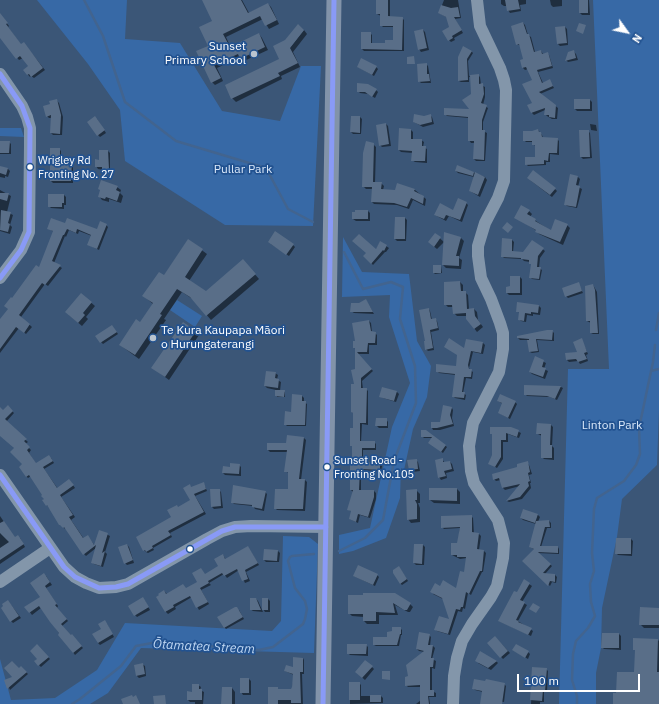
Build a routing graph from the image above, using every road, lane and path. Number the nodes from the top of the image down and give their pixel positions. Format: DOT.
graph roads {
  1 [pos="334,0"];
  2 [pos="477,0"];
  3 [pos="0,74"];
  4 [pos="0,278"];
  5 [pos="0,475"];
  6 [pos="326,527"];
  7 [pos="50,548"];
  8 [pos="0,582"];
  9 [pos="323,704"];
  10 [pos="453,704"];
  1 -- 6 [label="main road"];
  2 -- 10 [label="street"];
  3 -- 4 [label="street"];
  5 -- 7 [label="street"];
  6 -- 7 [label="street"];
  6 -- 9 [label="main road"];
  7 -- 8 [label="street"];
}
